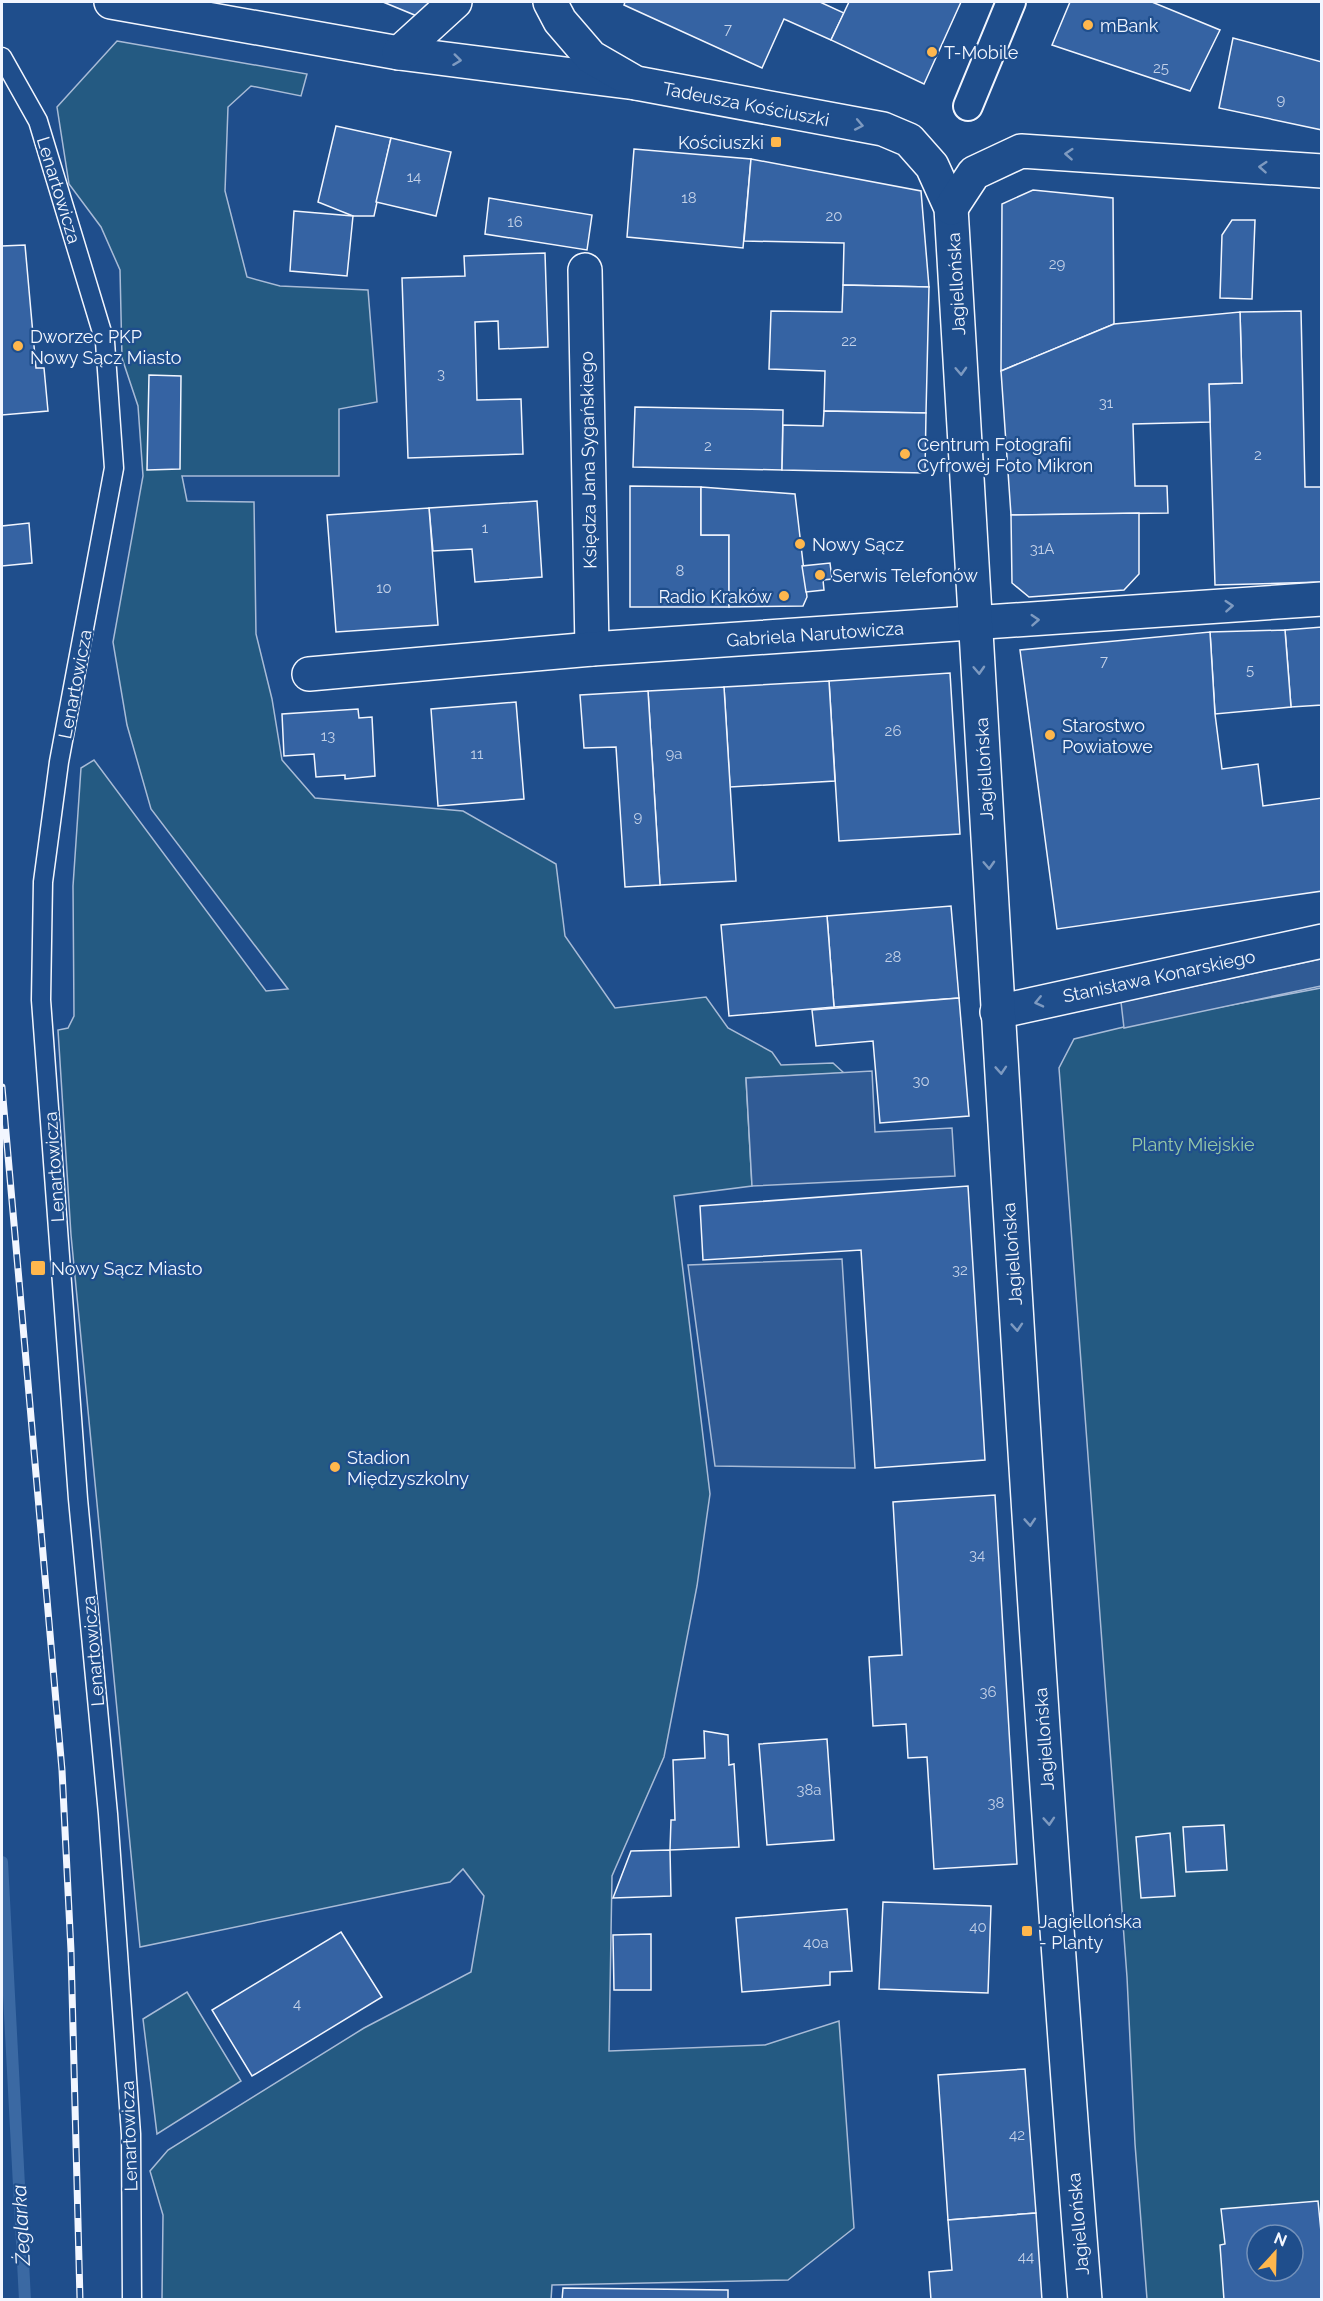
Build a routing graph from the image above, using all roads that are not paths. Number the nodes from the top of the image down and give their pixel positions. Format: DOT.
graph roads {
  1 [pos="111,2"];
  2 [pos="455,2"];
  3 [pos="550,2"];
  4 [pos="1011,2"];
  5 [pos="399,53"];
  6 [pos="2,57"];
  7 [pos="636,83"];
  8 [pos="968,106"];
  9 [pos="1322,171"];
  10 [pos="951,207"];
  11 [pos="585,270"];
  12 [pos="1322,599"];
  13 [pos="976,624"];
  14 [pos="592,649"];
  15 [pos="309,674"];
  16 [pos="1322,941"];
  17 [pos="997,1012"];
  18 [pos="132,2300"];
  19 [pos="1084,2300"];
  1 -- 5 [label="street, Tadeusza Kościuszki"];
  2 -- 5 [label="street"];
  3 -- 7 [label="street"];
  4 -- 8 [label="street"];
  5 -- 7 [label="street, Tadeusza Kościuszki, one-way"];
  6 -- 18 [label="lane, Lenartowicza"];
  7 -- 10 [label="street, Tadeusza Kościuszki, one-way"];
  9 -- 10 [label="street, one-way"];
  10 -- 13 [label="street, Jagiellońska, one-way"];
  11 -- 14 [label="street, Księdza Jana Sygańskiego"];
  13 -- 12 [label="street, Gabriela Narutowicza, one-way"];
  13 -- 14 [label="street, Gabriela Narutowicza"];
  13 -- 17 [label="street, Jagiellońska, one-way"];
  14 -- 15 [label="street, Gabriela Narutowicza"];
  16 -- 17 [label="street, Stanisława Konarskiego, one-way"];
  17 -- 19 [label="street, Jagiellońska, one-way"];
}
